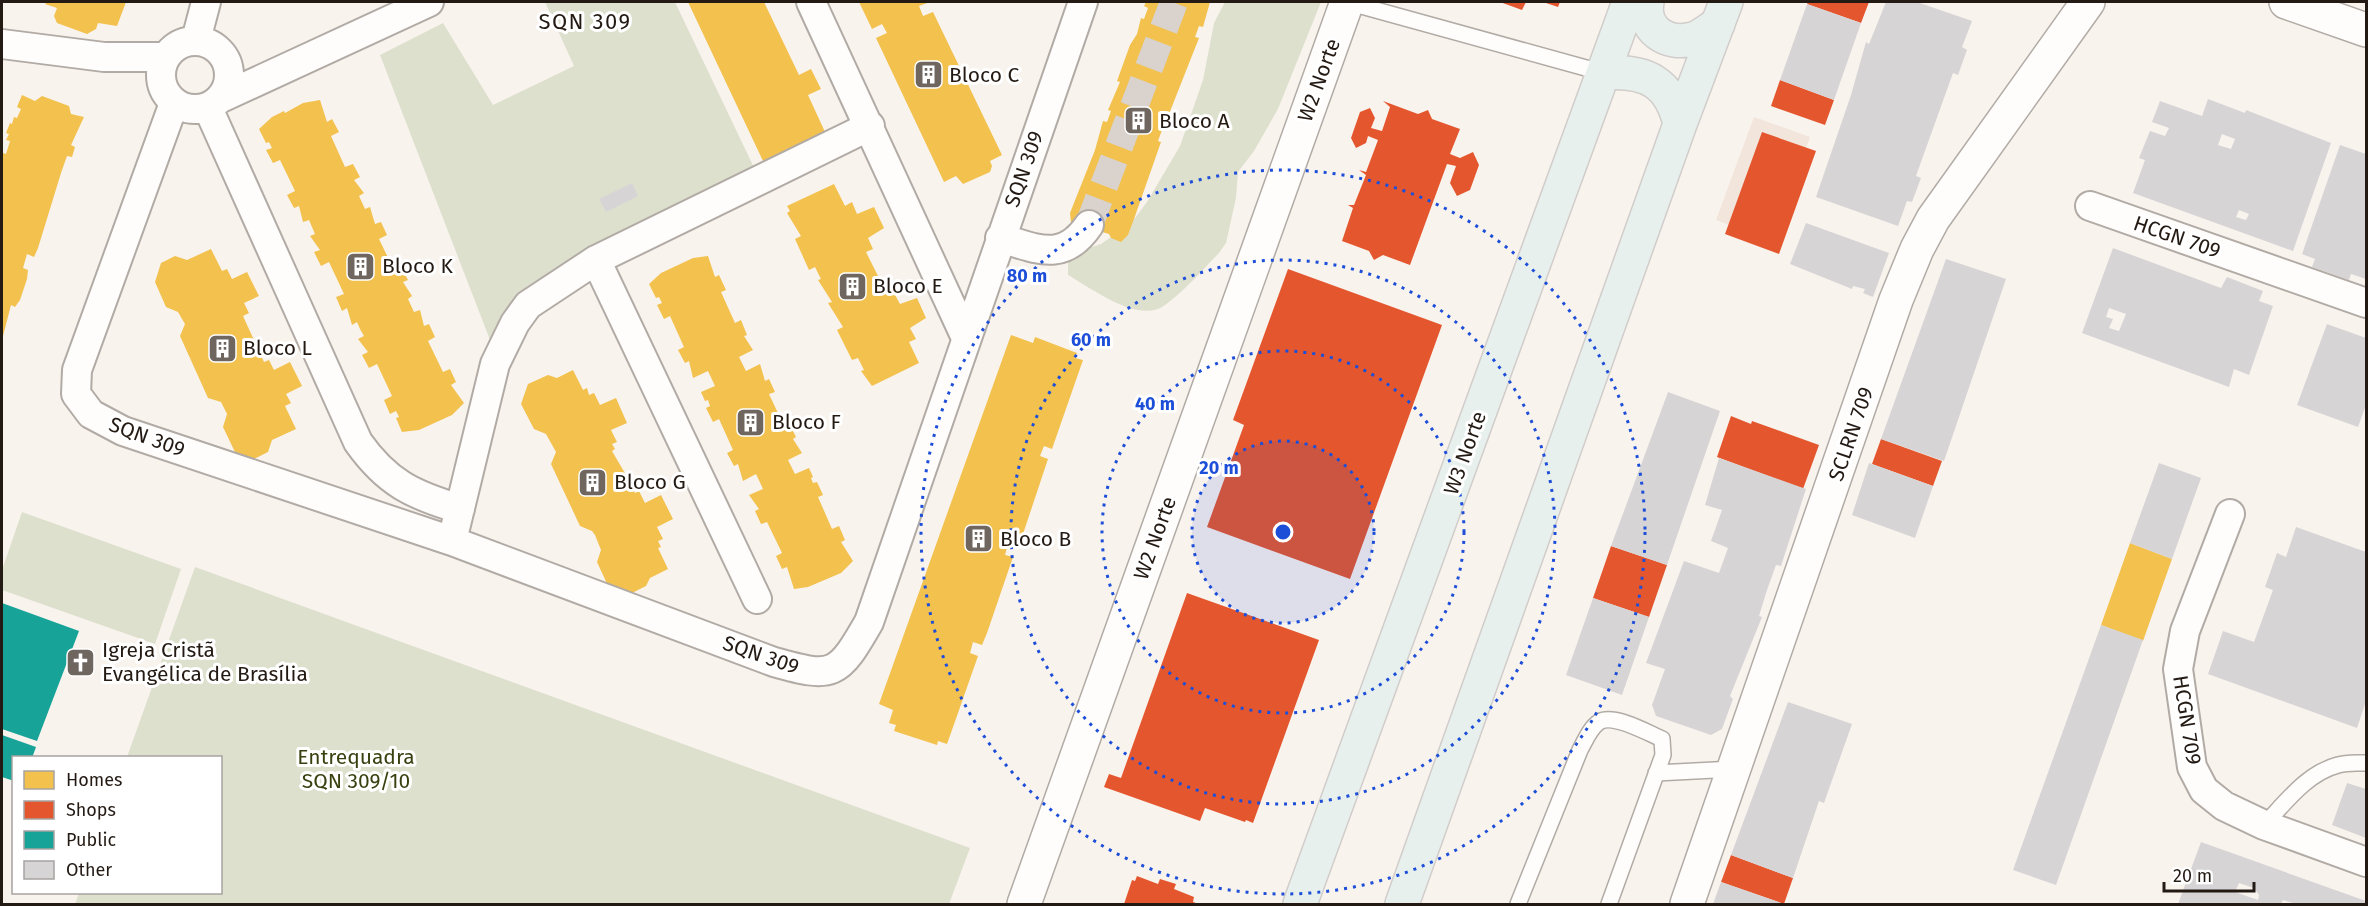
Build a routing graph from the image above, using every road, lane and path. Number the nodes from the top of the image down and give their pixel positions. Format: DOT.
graph roads {
  1 [pos="206,2"];
  2 [pos="429,2"];
  3 [pos="811,2"];
  4 [pos="1083,2"];
  5 [pos="1347,2"];
  6 [pos="1629,2"];
  7 [pos="1647,2"];
  8 [pos="2088,2"];
  9 [pos="2286,2"];
  10 [pos="1722,13"];
  11 [pos="2367,30"];
  12 [pos="196,40"];
  13 [pos="2,44"];
  14 [pos="104,57"];
  15 [pos="165,57"];
  16 [pos="229,68"];
  17 [pos="284,71"];
  18 [pos="1604,73"];
  19 [pos="169,98"];
  20 [pos="214,103"];
  21 [pos="1680,124"];
  22 [pos="870,126"];
  23 [pos="2090,206"];
  24 [pos="1089,225"];
  25 [pos="1000,238"];
  26 [pos="596,260"];
  27 [pos="2367,303"];
  28 [pos="966,338"];
  29 [pos="460,508"];
  30 [pos="2230,514"];
  31 [pos="452,541"];
  32 [pos="757,599"];
  33 [pos="2367,763"];
  34 [pos="1736,769"];
  35 [pos="1656,773"];
  36 [pos="2264,825"];
  37 [pos="2367,862"];
  38 [pos="1024,904"];
  39 [pos="1300,904"];
  40 [pos="1402,904"];
  41 [pos="1518,904"];
  42 [pos="1609,904"];
  43 [pos="1687,904"];
  1 -- 12 [label="street"];
  2 -- 17 [label="street"];
  3 -- 22 [label="street"];
  4 -- 25 [label="street, SQN 309"];
  5 -- 18 [label="lane"];
  5 -- 38 [label="street, W2 Norte"];
  6 -- 18 [label="main road, W3 Norte"];
  7 -- 10 [label="main road"];
  8 -- 34 [label="street, SCLRN 709"];
  9 -- 11 [label="street"];
  10 -- 21 [label="main road"];
  12 -- 15 [label="street"];
  12 -- 16 [label="street"];
  13 -- 14 [label="street"];
  14 -- 15 [label="street"];
  14 -- 19 [label="street"];
  15 -- 19 [label="street"];
  16 -- 17 [label="street"];
  16 -- 20 [label="street"];
  17 -- 20 [label="street"];
  18 -- 21 [label="main road"];
  18 -- 39 [label="main road, W3 Norte"];
  19 -- 20 [label="street"];
  19 -- 31 [label="street, SQN 309"];
  20 -- 29 [label="street"];
  21 -- 40 [label="main road"];
  22 -- 26 [label="street"];
  22 -- 28 [label="street"];
  23 -- 27 [label="street, HCGN 709"];
  24 -- 25 [label="street"];
  25 -- 28 [label="street, SQN 309"];
  26 -- 29 [label="street"];
  26 -- 32 [label="street"];
  28 -- 31 [label="street, SQN 309"];
  29 -- 31 [label="street"];
  30 -- 36 [label="street, HCGN 709"];
  33 -- 36 [label="lane"];
  34 -- 35 [label="lane"];
  34 -- 43 [label="street, SCLRN 709"];
  35 -- 41 [label="lane"];
  35 -- 42 [label="lane"];
  36 -- 37 [label="street, HCGN 709"];
}
